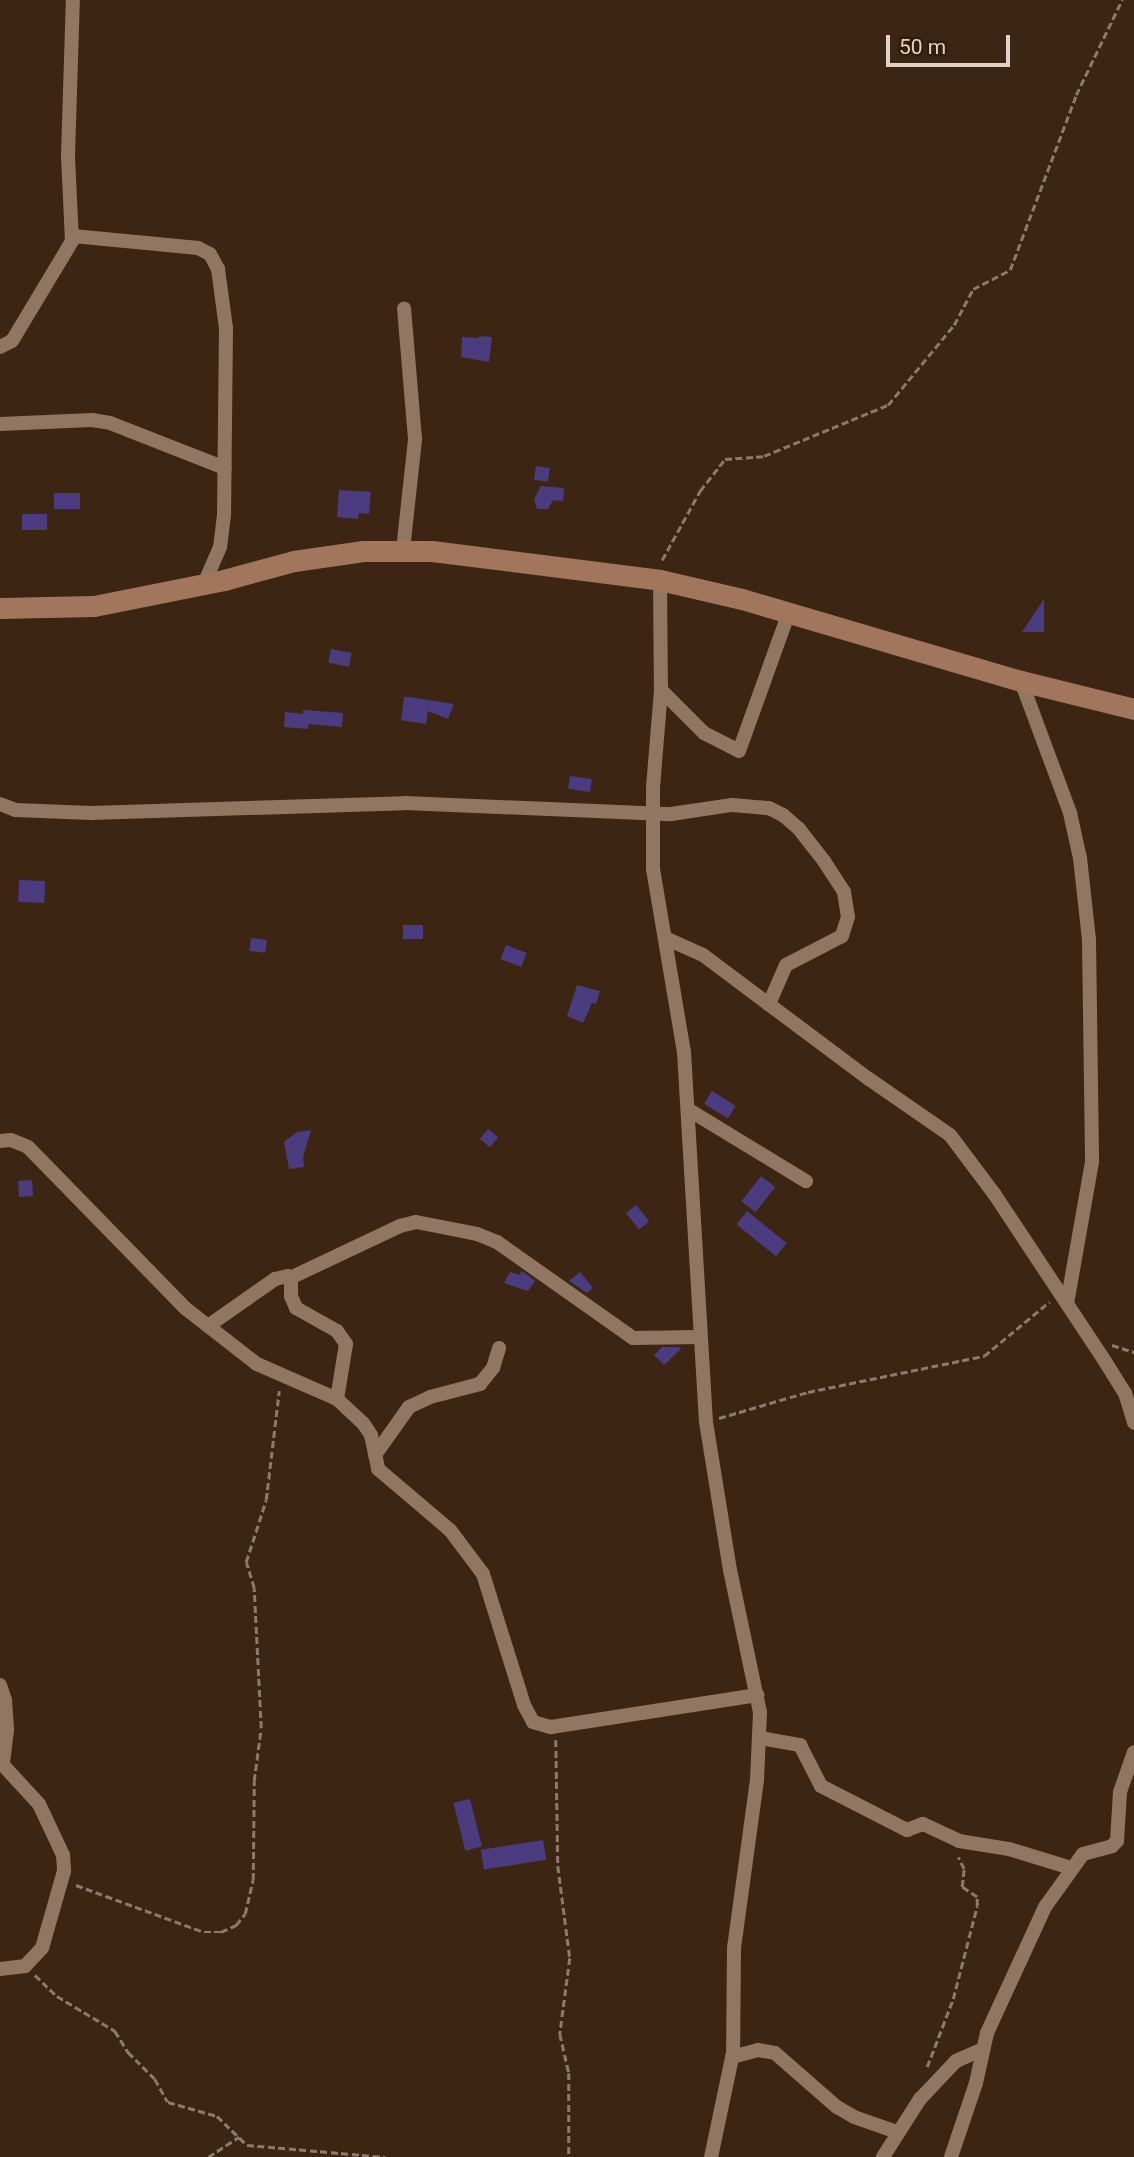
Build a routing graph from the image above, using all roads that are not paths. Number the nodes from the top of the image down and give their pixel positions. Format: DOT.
graph roads {
  1 [pos="73,0"];
  2 [pos="73,236"];
  3 [pos="404,308"];
  4 [pos="0,347"];
  5 [pos="0,424"];
  6 [pos="225,468"];
  7 [pos="403,550"];
  8 [pos="656,580"];
  9 [pos="204,584"];
  10 [pos="0,608"];
  11 [pos="789,612"];
  12 [pos="1021,681"];
  13 [pos="661,690"];
  14 [pos="1134,709"];
  15 [pos="2,807"];
  16 [pos="653,812"];
  17 [pos="665,938"];
  18 [pos="769,1004"];
  19 [pos="688,1110"];
  20 [pos="0,1141"];
  21 [pos="806,1181"];
  22 [pos="290,1278"];
  23 [pos="1063,1299"];
  24 [pos="208,1325"];
  25 [pos="700,1337"];
  26 [pos="499,1348"];
  27 [pos="337,1399"];
  28 [pos="1134,1423"];
  29 [pos="375,1455"];
  30 [pos="0,1685"];
  31 [pos="758,1695"];
  32 [pos="760,1738"];
  33 [pos="1134,1752"];
  34 [pos="1071,1868"];
  35 [pos="0,1969"];
  36 [pos="982,2049"];
  37 [pos="732,2057"];
  38 [pos="898,2132"];
  39 [pos="711,2157"];
  40 [pos="883,2157"];
  41 [pos="951,2157"];
  1 -- 2 [label="street"];
  2 -- 4 [label="street"];
  2 -- 6 [label="street"];
  3 -- 7 [label="street"];
  5 -- 6 [label="street"];
  6 -- 9 [label="street"];
  7 -- 8 [label="street"];
  7 -- 9 [label="street"];
  8 -- 11 [label="street"];
  8 -- 13 [label="street"];
  9 -- 10 [label="street"];
  11 -- 12 [label="street"];
  11 -- 13 [label="street"];
  12 -- 14 [label="street"];
  12 -- 23 [label="street"];
  13 -- 16 [label="street"];
  15 -- 16 [label="street"];
  16 -- 17 [label="street"];
  16 -- 18 [label="street"];
  17 -- 18 [label="street"];
  17 -- 19 [label="street"];
  18 -- 23 [label="street"];
  19 -- 21 [label="street"];
  19 -- 25 [label="street"];
  20 -- 24 [label="street"];
  22 -- 24 [label="street"];
  22 -- 25 [label="street"];
  22 -- 27 [label="street"];
  23 -- 28 [label="street"];
  24 -- 27 [label="street"];
  25 -- 31 [label="street"];
  26 -- 29 [label="street"];
  27 -- 29 [label="street"];
  29 -- 31 [label="street"];
  30 -- 35 [label="street"];
  31 -- 32 [label="street"];
  32 -- 34 [label="street"];
  32 -- 37 [label="street"];
  33 -- 34 [label="street"];
  34 -- 36 [label="street"];
  36 -- 38 [label="street"];
  36 -- 41 [label="street"];
  37 -- 38 [label="street"];
  37 -- 39 [label="street"];
  38 -- 40 [label="street"];
}
